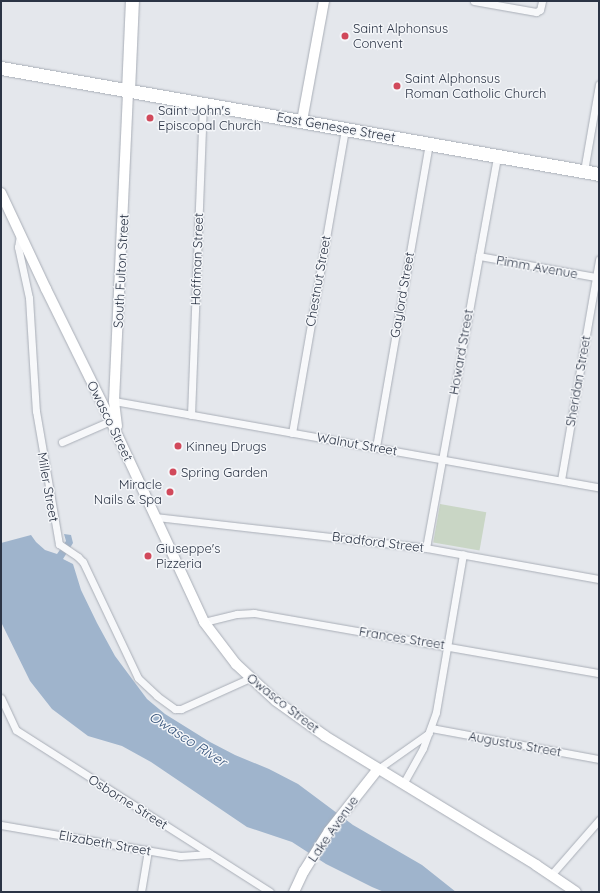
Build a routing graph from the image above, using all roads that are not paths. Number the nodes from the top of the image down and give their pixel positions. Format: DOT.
graph roads {
  1 [pos="132,1"];
  2 [pos="139,1"];
  3 [pos="324,1"];
  4 [pos="474,1"];
  5 [pos="542,1"];
  6 [pos="131,23"];
  7 [pos="1,68"];
  8 [pos="599,84"];
  9 [pos="128,91"];
  10 [pos="203,103"];
  11 [pos="302,121"];
  12 [pos="345,128"];
  13 [pos="429,143"];
  14 [pos="497,156"];
  15 [pos="584,171"];
  16 [pos="599,174"];
  17 [pos="1,193"];
  18 [pos="20,235"];
  19 [pos="479,256"];
  20 [pos="599,259"];
  21 [pos="596,277"];
  22 [pos="114,401"];
  23 [pos="103,405"];
  24 [pos="191,415"];
  25 [pos="110,421"];
  26 [pos="292,433"];
  27 [pos="62,442"];
  28 [pos="376,448"];
  29 [pos="124,449"];
  30 [pos="442,459"];
  31 [pos="561,480"];
  32 [pos="599,486"];
  33 [pos="156,517"];
  34 [pos="426,548"];
  35 [pos="463,554"];
  36 [pos="599,579"];
  37 [pos="204,622"];
  38 [pos="447,645"];
  39 [pos="599,673"];
  40 [pos="250,678"];
  41 [pos="1,698"];
  42 [pos="430,730"];
  43 [pos="599,759"];
  44 [pos="378,768"];
  45 [pos="403,784"];
  46 [pos="599,820"];
  47 [pos="1,825"];
  48 [pos="148,850"];
  49 [pos="210,854"];
  50 [pos="551,875"];
  51 [pos="140,892"];
  52 [pos="270,892"];
  53 [pos="294,892"];
  54 [pos="576,892"];
  1 -- 6 [label="highway"];
  2 -- 6 [label="main road"];
  3 -- 11 [label="main road"];
  4 -- 5 [label="street"];
  6 -- 9 [label="highway"];
  7 -- 9 [label="highway, East Genesee Street"];
  8 -- 15 [label="street"];
  9 -- 10 [label="highway, East Genesee Street"];
  9 -- 22 [label="main road, South Fulton Street"];
  10 -- 11 [label="highway, East Genesee Street"];
  10 -- 24 [label="street, Hoffman Street"];
  11 -- 12 [label="highway, East Genesee Street"];
  12 -- 13 [label="highway, East Genesee Street"];
  12 -- 26 [label="street, Chestnut Street"];
  13 -- 14 [label="highway, East Genesee Street"];
  13 -- 28 [label="street, Gaylord Street"];
  14 -- 15 [label="highway, East Genesee Street"];
  14 -- 19 [label="street, Howard Street"];
  15 -- 16 [label="highway, East Genesee Street"];
  17 -- 18 [label="main road, Owasco Street"];
  18 -- 23 [label="main road, Owasco Street"];
  18 -- 40 [label="street, Miller Street"];
  19 -- 21 [label="street, Pimm Avenue"];
  19 -- 30 [label="street, Howard Street"];
  20 -- 21 [label="street, Sheridan Street"];
  21 -- 31 [label="street, Sheridan Street"];
  22 -- 23 [label="main road"];
  22 -- 24 [label="street, Walnut Street"];
  22 -- 29 [label="main road, South Fulton Street"];
  23 -- 25 [label="main road, Owasco Street"];
  24 -- 26 [label="street, Walnut Street"];
  25 -- 27 [label="street"];
  25 -- 29 [label="main road, Owasco Street"];
  26 -- 28 [label="street, Walnut Street"];
  28 -- 30 [label="street, Walnut Street"];
  29 -- 33 [label="main road, Owasco Street"];
  30 -- 31 [label="street, Walnut Street"];
  30 -- 34 [label="street, Howard Street"];
  31 -- 32 [label="street, Walnut Street"];
  33 -- 34 [label="street, Bradford Street"];
  33 -- 37 [label="main road, Owasco Street"];
  34 -- 35 [label="street, Bradford Street"];
  35 -- 36 [label="street, Bradford Street"];
  35 -- 38 [label="street"];
  37 -- 38 [label="street, Frances Street"];
  37 -- 40 [label="main road, Owasco Street"];
  38 -- 39 [label="street, Frances Street"];
  38 -- 42 [label="street"];
  40 -- 44 [label="main road, Owasco Street"];
  41 -- 49 [label="street, Osborne Street"];
  42 -- 43 [label="street, Augustus Street"];
  42 -- 44 [label="street"];
  42 -- 45 [label="street"];
  44 -- 45 [label="main road, Owasco Street"];
  44 -- 53 [label="main road, Lake Avenue"];
  45 -- 50 [label="main road, Owasco Street"];
  46 -- 50 [label="street"];
  47 -- 48 [label="street, Elizabeth Street"];
  48 -- 49 [label="street, Elizabeth Street"];
  48 -- 51 [label="street"];
  49 -- 52 [label="street, Osborne Street"];
  50 -- 54 [label="main road, Owasco Street"];
}
